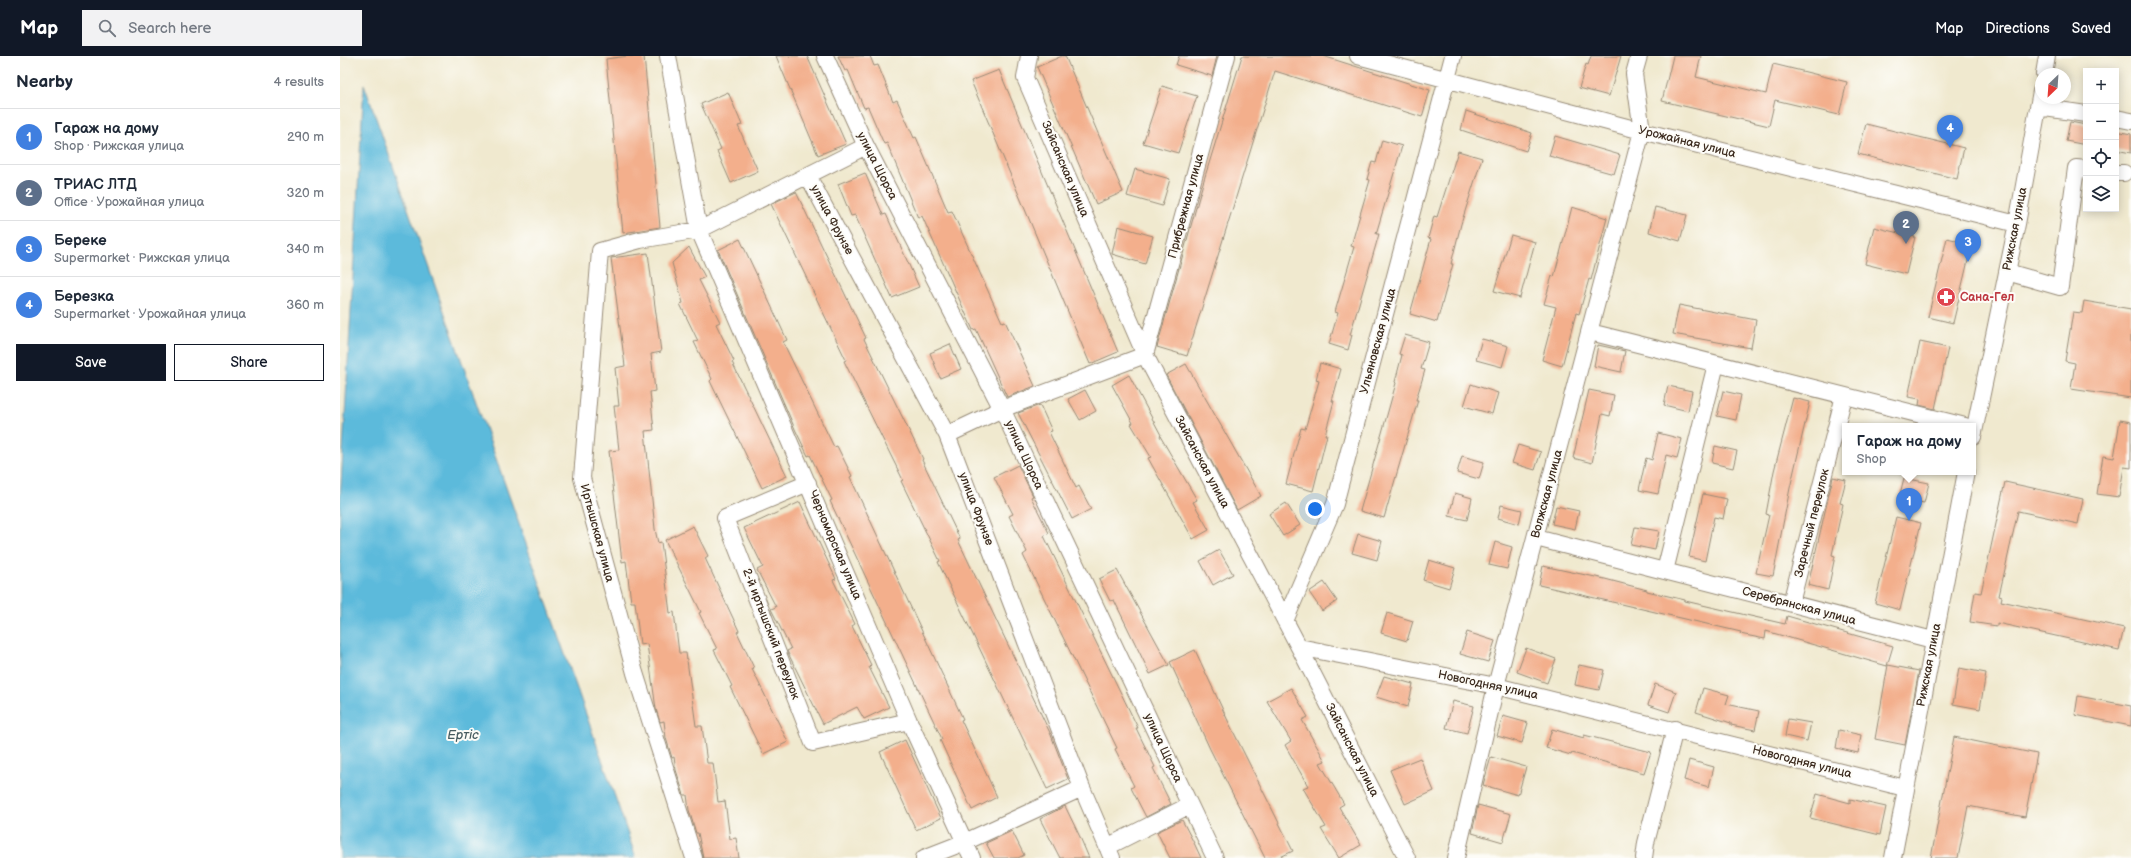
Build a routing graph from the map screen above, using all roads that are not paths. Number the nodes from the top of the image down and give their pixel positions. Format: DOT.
graph roads {
  1 [pos="668,56"];
  2 [pos="826,56"];
  3 [pos="1029,56"];
  4 [pos="1227,56"];
  5 [pos="1358,56"];
  6 [pos="1453,56"];
  7 [pos="1639,56"];
  8 [pos="2047,56"];
  9 [pos="2045,68"];
  10 [pos="1447,78"];
  11 [pos="2039,104"];
  12 [pos="2055,104"];
  13 [pos="2083,113"];
  14 [pos="2119,119"];
  15 [pos="2131,121"];
  16 [pos="1642,131"];
  17 [pos="866,146"];
  18 [pos="2083,169"];
  19 [pos="808,176"];
  20 [pos="2017,224"];
  21 [pos="699,230"];
  22 [pos="2007,272"];
  23 [pos="1590,332"];
  24 [pos="1145,355"];
  25 [pos="1716,364"];
  26 [pos="1844,396"];
  27 [pos="1002,409"];
  28 [pos="1945,423"];
  29 [pos="1973,423"];
  30 [pos="947,435"];
  31 [pos="1965,475"];
  32 [pos="808,483"];
  33 [pos="1536,538"];
  34 [pos="1665,571"];
  35 [pos="1791,603"];
  36 [pos="1285,621"];
  37 [pos="1934,640"];
  38 [pos="1299,647"];
  39 [pos="1496,686"];
  40 [pos="909,721"];
  41 [pos="1675,729"];
  42 [pos="1082,788"];
  43 [pos="1905,788"];
  44 [pos="1190,805"];
  45 [pos="965,842"];
  46 [pos="1110,852"];
  47 [pos="694,858"];
  48 [pos="924,858"];
  49 [pos="972,858"];
  50 [pos="1215,858"];
  51 [pos="1407,858"];
  52 [pos="1456,858"];
  53 [pos="1644,858"];
  54 [pos="1893,858"];
  1 -- 21 [label="street, Черноморская улица"];
  2 -- 17 [label="street, улица Щорса"];
  3 -- 24 [label="street, Зайсанская улица"];
  4 -- 24 [label="street, Прибрежная улица"];
  5 -- 10 [label="street, Урожайная улица"];
  6 -- 10 [label="street, Ульяновская улица"];
  7 -- 16 [label="street"];
  8 -- 9 [label="street"];
  10 -- 16 [label="street, Урожайная улица"];
  10 -- 36 [label="street, Ульяновская улица"];
  11 -- 20 [label="street, Рижская улица"];
  12 -- 13 [label="street"];
  14 -- 15 [label="street"];
  16 -- 20 [label="street, Урожайная улица"];
  16 -- 23 [label="street, Волжская улица"];
  17 -- 19 [label="street"];
  17 -- 27 [label="street, улица Щорса"];
  18 -- 22 [label="street"];
  19 -- 21 [label="street"];
  19 -- 30 [label="street, улица Фрунзе"];
  20 -- 22 [label="street, Рижская улица"];
  21 -- 32 [label="street, Черноморская улица"];
  21 -- 47 [label="street, Иртышская улица"];
  22 -- 29 [label="street, Рижская улица"];
  23 -- 25 [label="street"];
  23 -- 33 [label="street, Волжская улица"];
  24 -- 27 [label="street"];
  24 -- 36 [label="street, Зайсанская улица"];
  25 -- 26 [label="street"];
  25 -- 34 [label="street"];
  26 -- 28 [label="street"];
  26 -- 35 [label="street, Заречный переулок"];
  27 -- 30 [label="street"];
  27 -- 44 [label="street, улица Щорса"];
  30 -- 42 [label="street, улица Фрунзе"];
  31 -- 37 [label="street, Рижская улица"];
  32 -- 40 [label="street, Черноморская улица"];
  32 -- 40 [label="street, 2-й иртышский переулок"];
  33 -- 34 [label="street, Серебрянская улица"];
  33 -- 39 [label="street, Волжская улица"];
  34 -- 35 [label="street, Серебрянская улица"];
  35 -- 37 [label="street, Серебрянская улица"];
  36 -- 38 [label="street, Зайсанская улица"];
  37 -- 43 [label="street, Рижская улица"];
  38 -- 39 [label="street, Новогодняя улица"];
  38 -- 51 [label="street, Зайсанская улица"];
  39 -- 41 [label="street, Новогодняя улица"];
  39 -- 52 [label="street, Волжская улица"];
  40 -- 45 [label="street, Черноморская улица"];
  41 -- 43 [label="street, Новогодняя улица"];
  41 -- 53 [label="street"];
  42 -- 45 [label="street"];
  42 -- 46 [label="street, улица Фрунзе"];
  43 -- 54 [label="street, Рижская улица"];
  44 -- 46 [label="street"];
  44 -- 50 [label="street, улица Щорса"];
  45 -- 48 [label="street"];
  45 -- 49 [label="street, Черноморская улица"];
}
